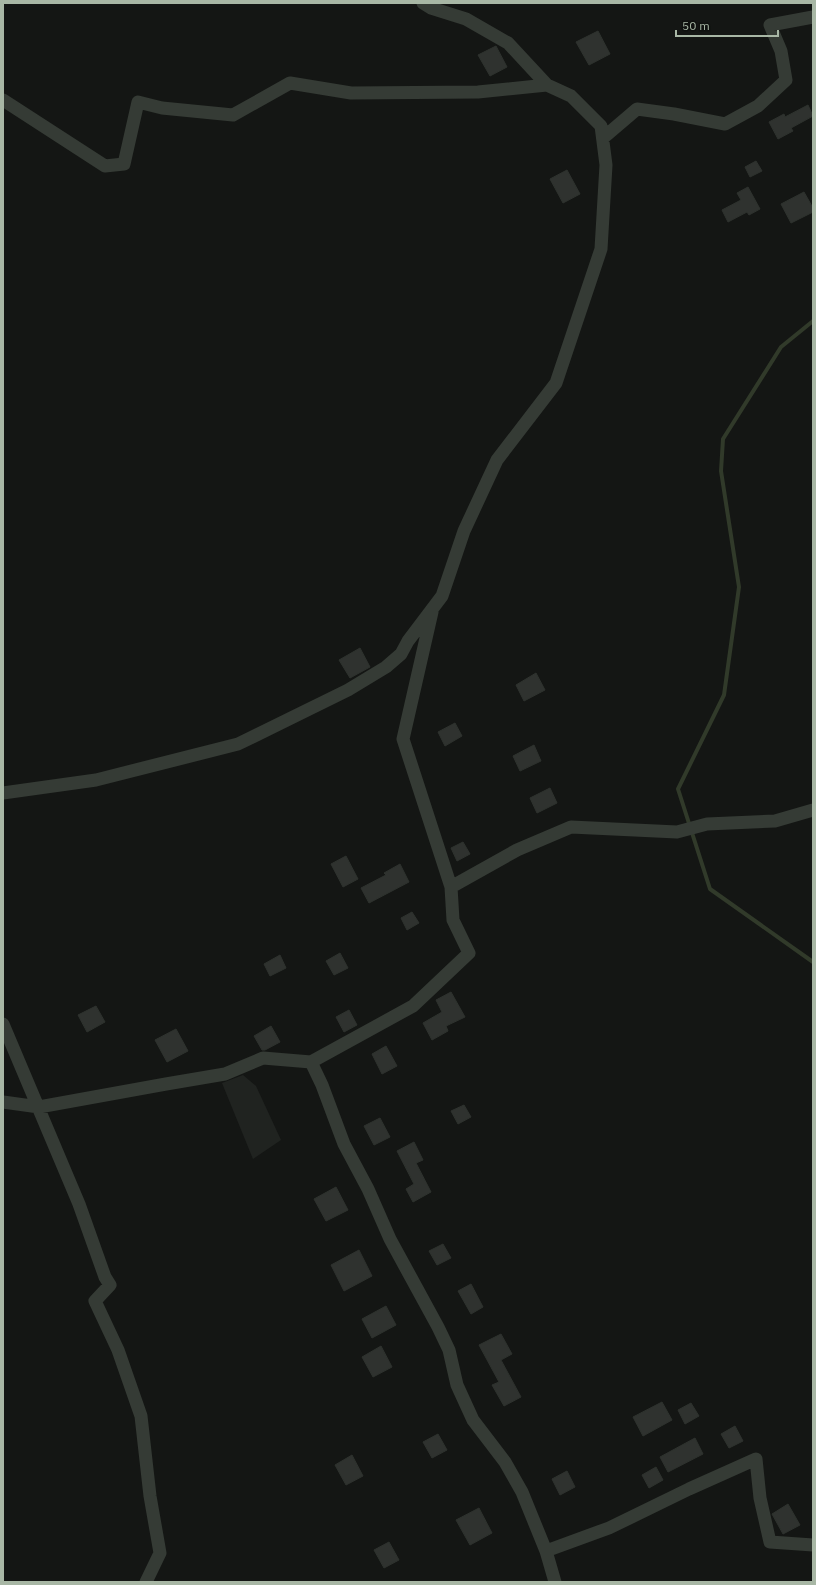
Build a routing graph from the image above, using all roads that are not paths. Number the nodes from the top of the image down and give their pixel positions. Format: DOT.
graph roads {
  1 [pos="423,3"];
  2 [pos="813,17"];
  3 [pos="547,85"];
  4 [pos="3,100"];
  5 [pos="603,138"];
  6 [pos="433,608"];
  7 [pos="3,793"];
  8 [pos="813,810"];
  9 [pos="451,887"];
  10 [pos="3,1024"];
  11 [pos="311,1062"];
  12 [pos="3,1102"];
  13 [pos="39,1107"];
  14 [pos="813,1545"];
  15 [pos="546,1551"];
  16 [pos="146,1582"];
  17 [pos="555,1582"];
  1 -- 3 [label="street"];
  2 -- 5 [label="street"];
  3 -- 4 [label="street"];
  3 -- 5 [label="street"];
  5 -- 6 [label="street"];
  6 -- 7 [label="street"];
  6 -- 9 [label="street"];
  8 -- 9 [label="street"];
  9 -- 11 [label="street"];
  10 -- 13 [label="street"];
  11 -- 13 [label="street"];
  11 -- 15 [label="street"];
  12 -- 13 [label="street"];
  13 -- 16 [label="street"];
  14 -- 15 [label="street"];
  15 -- 17 [label="street"];
}
